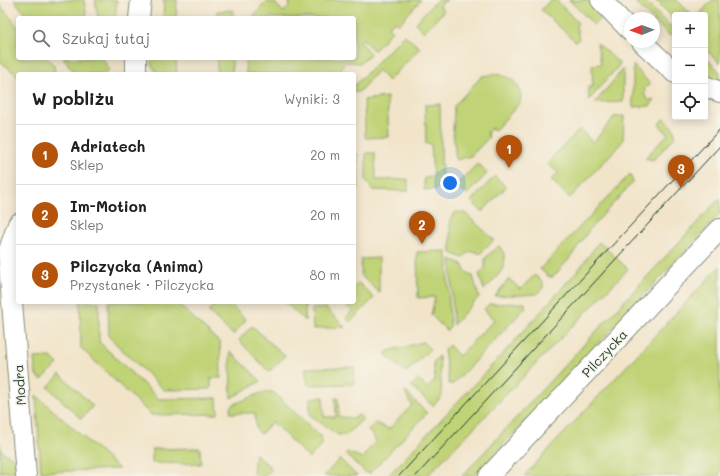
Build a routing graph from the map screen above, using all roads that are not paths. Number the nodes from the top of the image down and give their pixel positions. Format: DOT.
graph roads {
  1 [pos="142,0"];
  2 [pos="601,0"];
  3 [pos="139,16"];
  4 [pos="624,24"];
  5 [pos="648,48"];
  6 [pos="136,60"];
  7 [pos="672,70"];
  8 [pos="136,72"];
  9 [pos="708,87"];
  10 [pos="720,92"];
  11 [pos="720,229"];
  12 [pos="16,230"];
  13 [pos="26,476"];
  14 [pos="488,476"];
  1 -- 3 [label="street"];
  2 -- 4 [label="street"];
  5 -- 7 [label="street"];
  6 -- 8 [label="street"];
  9 -- 10 [label="street"];
  11 -- 14 [label="street, Pilczycka"];
  12 -- 13 [label="street, Modra"];
}
